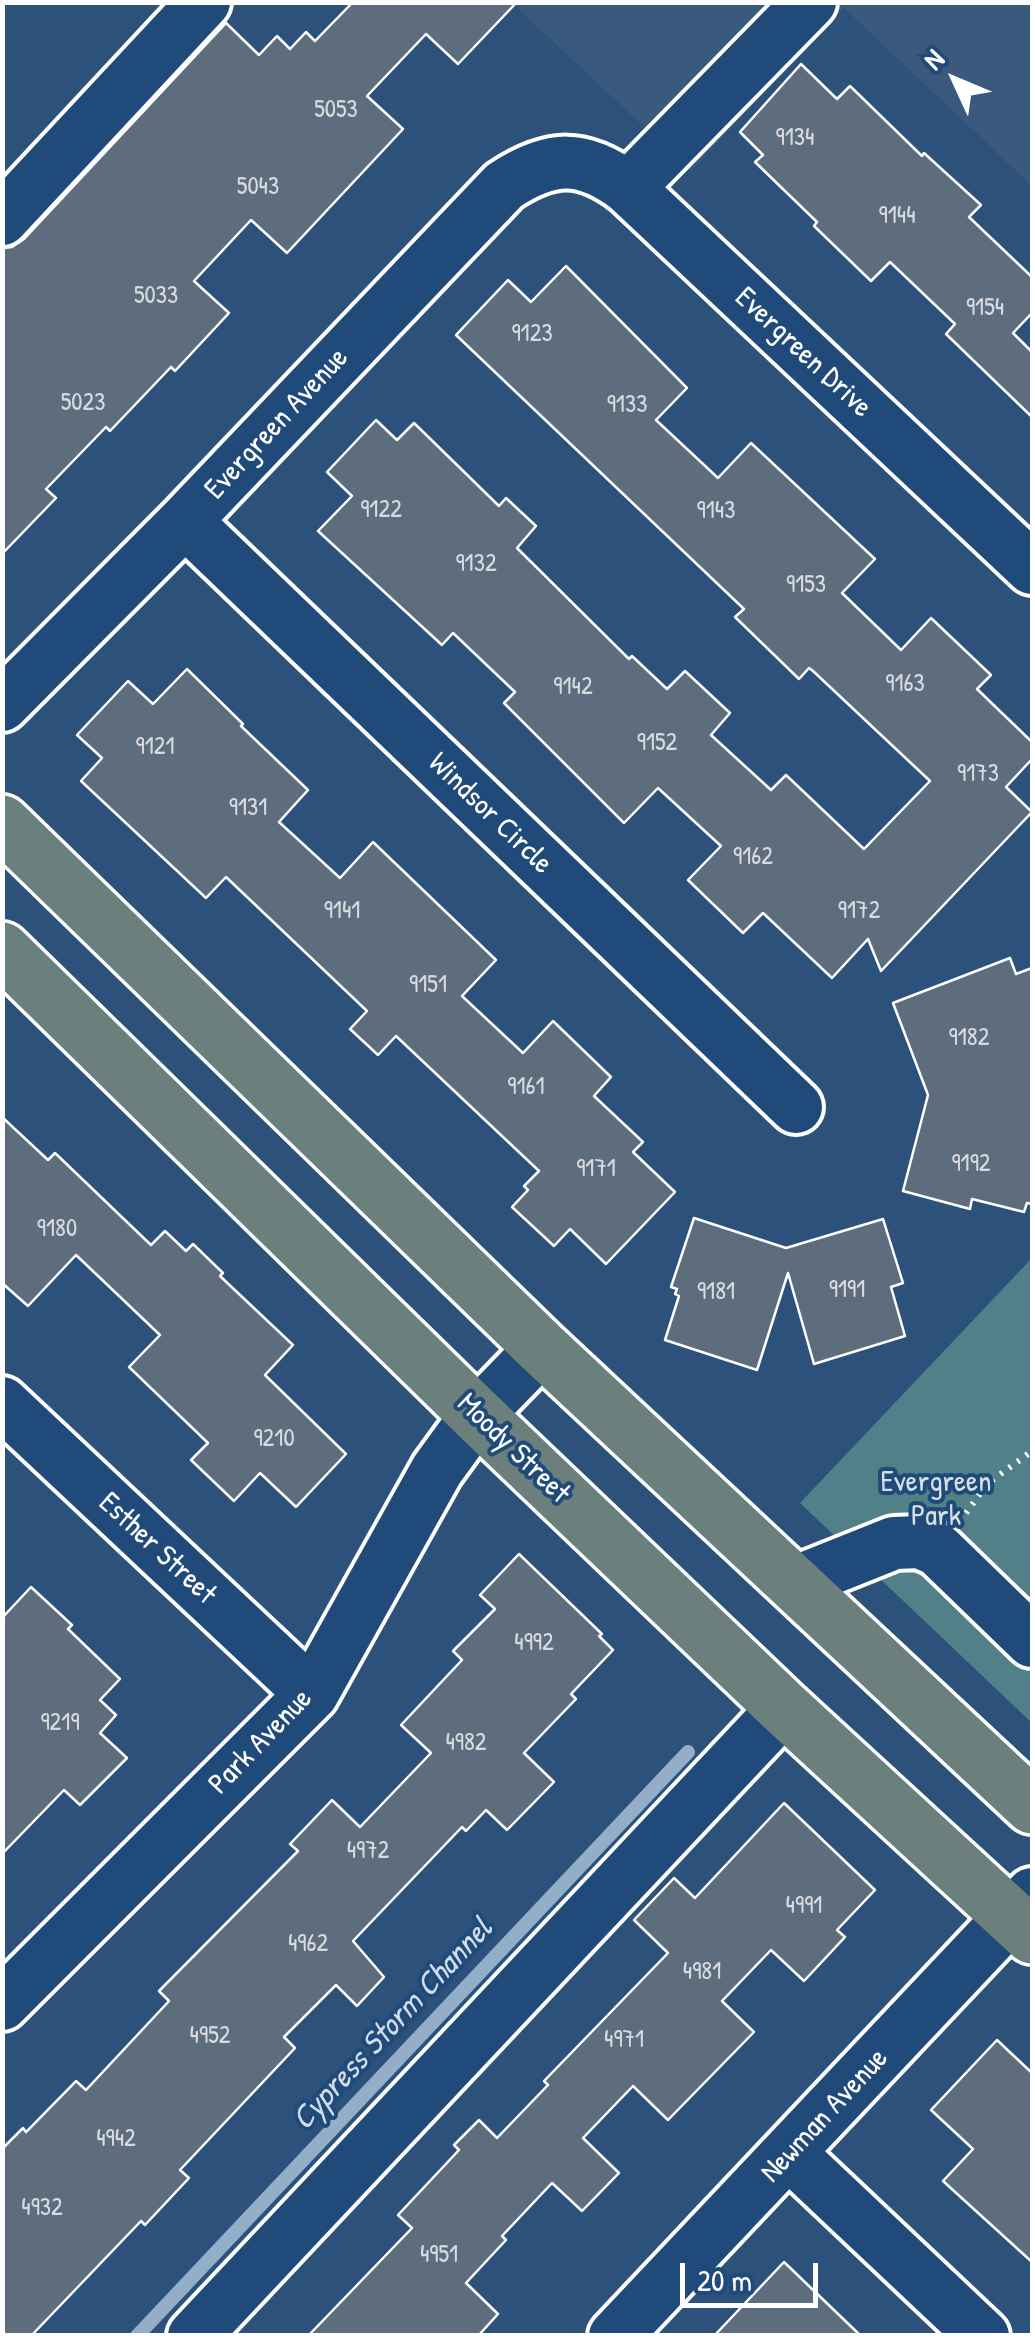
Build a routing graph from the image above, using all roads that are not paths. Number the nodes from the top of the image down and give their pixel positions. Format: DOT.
graph roads {
  1 [pos="204,2"];
  2 [pos="810,2"];
  3 [pos="561,162"];
  4 [pos="628,188"];
  5 [pos="2,218"];
  6 [pos="184,521"];
  7 [pos="1032,568"];
  8 [pos="2,705"];
  9 [pos="2,824"];
  10 [pos="2,950"];
  11 [pos="796,1107"];
  12 [pos="542,1348"];
  13 [pos="2,1404"];
  14 [pos="477,1415"];
  15 [pos="794,1583"];
  16 [pos="1032,1641"];
  17 [pos="312,1694"];
  18 [pos="784,1708"];
  19 [pos="1032,1806"];
  20 [pos="1025,1916"];
  21 [pos="2,2004"];
  22 [pos="790,2154"];
  23 [pos="194,2336"];
  24 [pos="615,2336"];
  25 [pos="983,2336"];
  1 -- 5 [label="street"];
  2 -- 4 [label="street"];
  3 -- 4 [label="street, Evergreen Drive"];
  3 -- 6 [label="street, Evergreen Avenue"];
  4 -- 7 [label="street, Evergreen Drive"];
  6 -- 8 [label="street, Evergreen Avenue"];
  6 -- 11 [label="street, Windsor Circle"];
  9 -- 12 [label="main road"];
  10 -- 14 [label="main road, Moody Street"];
  12 -- 14 [label="street, Park Avenue"];
  12 -- 15 [label="main road"];
  13 -- 17 [label="street, Esther Street"];
  14 -- 17 [label="street, Park Avenue"];
  14 -- 18 [label="main road, Moody Street"];
  15 -- 16 [label="street"];
  15 -- 19 [label="main road"];
  17 -- 21 [label="street, Park Avenue"];
  18 -- 20 [label="main road, Moody Street"];
  18 -- 23 [label="street"];
  20 -- 22 [label="street, Newman Avenue"];
  22 -- 24 [label="street, Newman Avenue"];
  22 -- 25 [label="street"];
}
